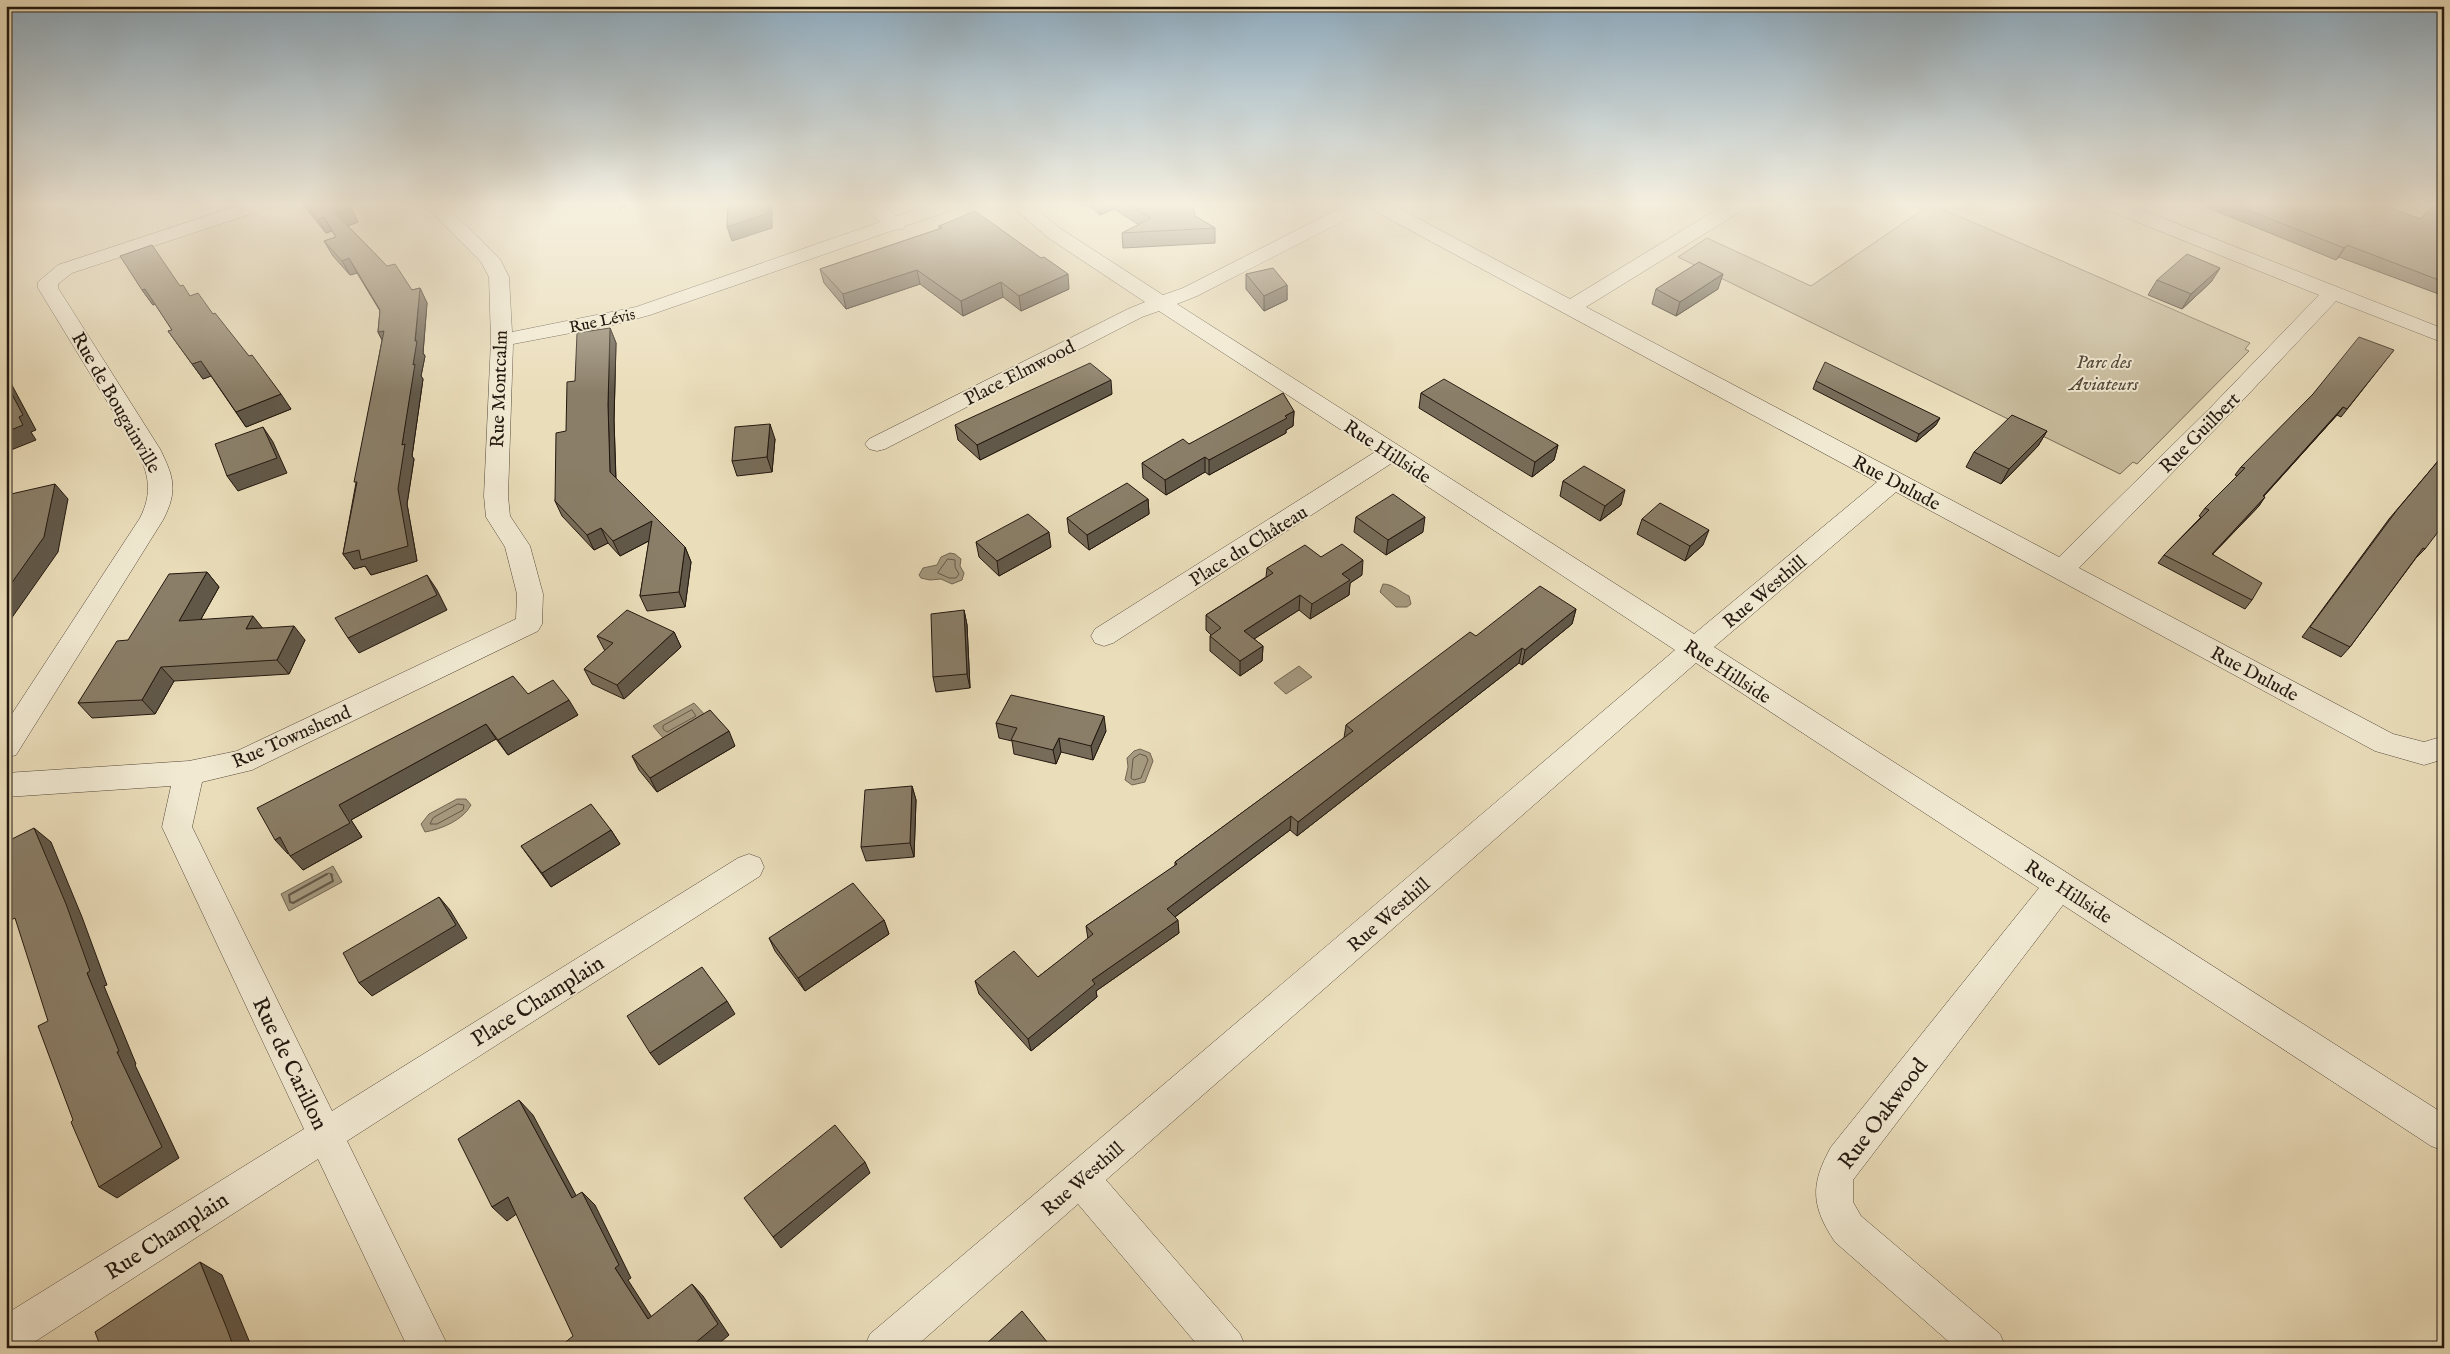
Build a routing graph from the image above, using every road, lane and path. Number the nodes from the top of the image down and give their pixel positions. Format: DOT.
graph roads {
  1 [pos="73,266"];
  2 [pos="494,266"];
  3 [pos="775,266"];
  4 [pos="1105,266"];
  5 [pos="1239,266"];
  6 [pos="1492,266"];
  7 [pos="1638,266"];
  8 [pos="2268,266"];
  9 [pos="2333,292"];
  10 [pos="1163,304"];
  11 [pos="1570,308"];
  12 [pos="2444,337"];
  13 [pos="502,340"];
  14 [pos="877,444"];
  15 [pos="1391,453"];
  16 [pos="1894,481"];
  17 [pos="2062,569"];
  18 [pos="530,594"];
  19 [pos="1104,636"];
  20 [pos="1694,649"];
  21 [pos="6,747"];
  22 [pos="2434,750"];
  23 [pos="189,773"];
  24 [pos="6,785"];
  25 [pos="749,867"];
  26 [pos="2060,886"];
  27 [pos="325,1133"];
  28 [pos="2444,1134"];
  29 [pos="1081,1179"];
  30 [pos="6,1337"];
  31 [pos="429,1348"];
  32 [pos="884,1348"];
  33 [pos="1226,1348"];
  34 [pos="1986,1348"];
  1 -- 21 [label="street, Rue de Bougainville"];
  2 -- 13 [label="street, Rue Montcalm"];
  3 -- 13 [label="street, Rue Lévis"];
  4 -- 10 [label="street, Rue Hillside"];
  5 -- 10 [label="street, Place Elmwood"];
  6 -- 11 [label="street, Rue Dulude"];
  7 -- 11 [label="street"];
  8 -- 9 [label="street"];
  9 -- 12 [label="street"];
  9 -- 17 [label="street, Rue Guilbert"];
  10 -- 14 [label="street, Place Elmwood"];
  10 -- 15 [label="street, Rue Hillside"];
  11 -- 16 [label="street, Rue Dulude"];
  13 -- 18 [label="street, Rue Montcalm"];
  15 -- 19 [label="street, Place du Château"];
  15 -- 20 [label="street, Rue Hillside"];
  16 -- 17 [label="street, Rue Dulude"];
  16 -- 20 [label="street, Rue Westhill"];
  17 -- 22 [label="street, Rue Dulude"];
  18 -- 23 [label="street, Rue Townshend"];
  20 -- 26 [label="street, Rue Hillside"];
  20 -- 29 [label="street, Rue Westhill"];
  23 -- 24 [label="street, Rue Townshend"];
  23 -- 27 [label="street, Rue de Carillon"];
  25 -- 27 [label="street, Place Champlain"];
  26 -- 28 [label="street, Rue Hillside"];
  26 -- 34 [label="street, Rue Oakwood"];
  27 -- 30 [label="street, Rue Champlain"];
  27 -- 31 [label="street, Rue de Carillon"];
  29 -- 32 [label="street, Rue Westhill"];
  29 -- 33 [label="street"];
}
